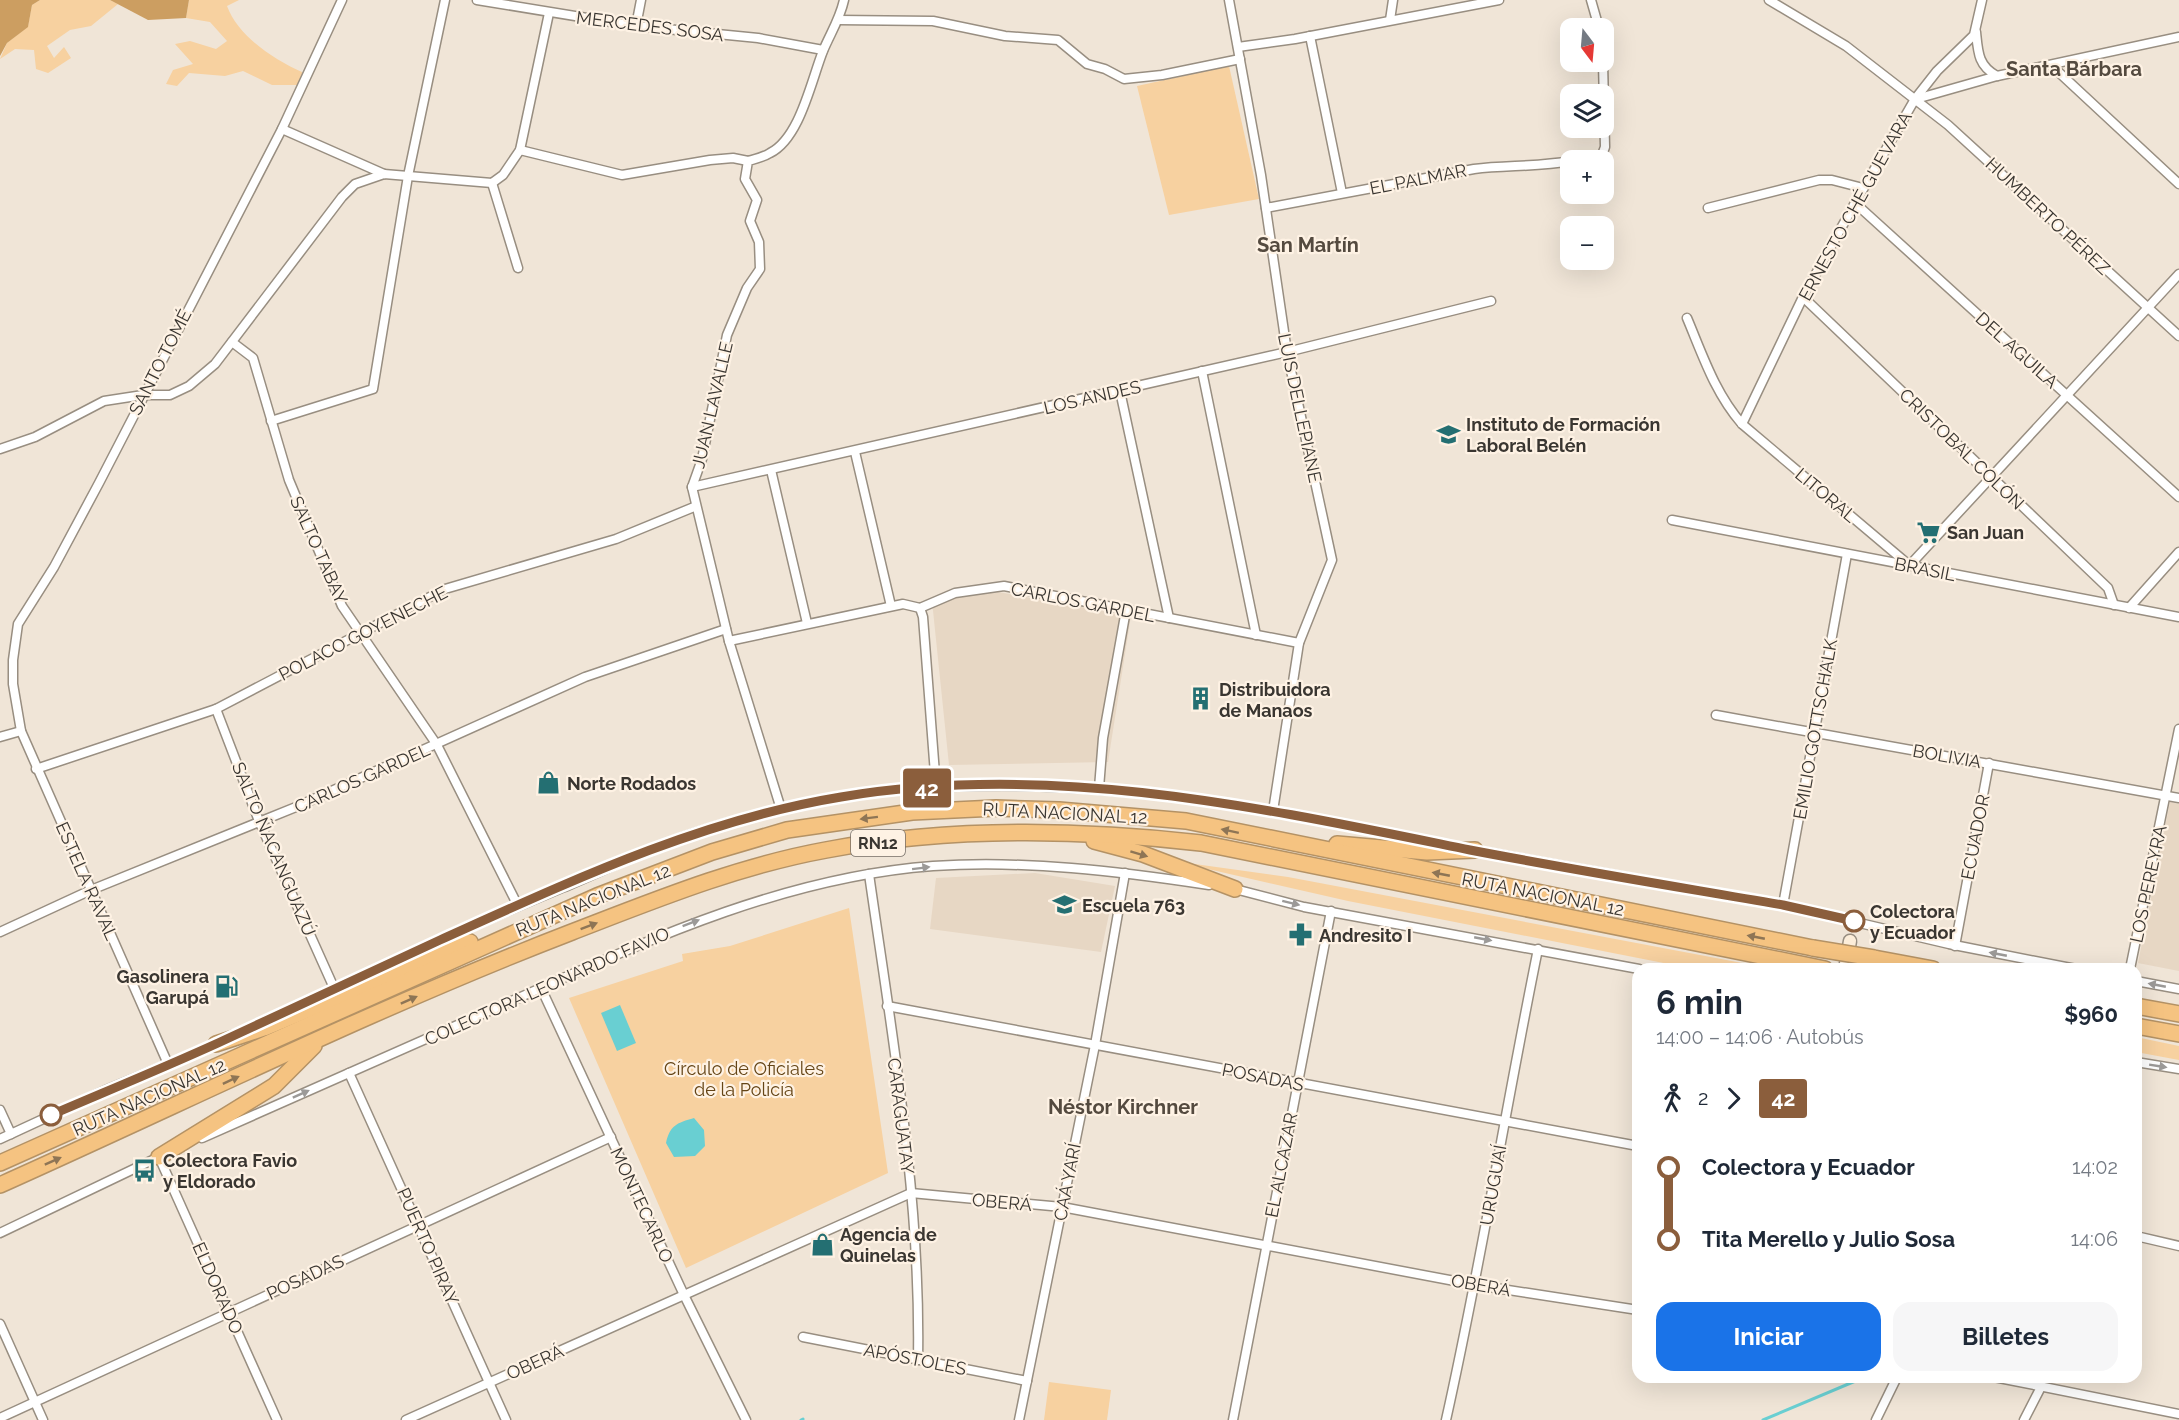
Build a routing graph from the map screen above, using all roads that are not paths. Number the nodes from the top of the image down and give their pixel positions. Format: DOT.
graph roads {
  1 [pos="342,0"];
  2 [pos="445,0"];
  3 [pos="477,0"];
  4 [pos="641,0"];
  5 [pos="844,0"];
  6 [pos="1229,0"];
  7 [pos="1393,0"];
  8 [pos="1499,0"];
  9 [pos="1591,0"];
  10 [pos="1769,0"];
  11 [pos="1982,0"];
  12 [pos="549,13"];
  13 [pos="1596,18"];
  14 [pos="838,20"];
  15 [pos="1390,20"];
  16 [pos="636,26"];
  17 [pos="1976,32"];
  18 [pos="1310,36"];
  19 [pos="2179,37"];
  20 [pos="1238,47"];
  21 [pos="823,50"];
  22 [pos="1240,59"];
  23 [pos="2052,66"];
  24 [pos="1603,72"];
  25 [pos="1997,76"];
  26 [pos="1915,99"];
  27 [pos="282,129"];
  28 [pos="520,150"];
  29 [pos="1604,150"];
  30 [pos="748,161"];
  31 [pos="1560,163"];
  32 [pos="384,174"];
  33 [pos="408,176"];
  34 [pos="492,183"];
  35 [pos="2179,184"];
  36 [pos="1863,188"];
  37 [pos="1342,194"];
  38 [pos="1855,203"];
  39 [pos="1266,208"];
  40 [pos="1708,208"];
  41 [pos="518,268"];
  42 [pos="2179,274"];
  43 [pos="1803,297"];
  44 [pos="1491,301"];
  45 [pos="2148,308"];
  46 [pos="1687,318"];
  47 [pos="2179,336"];
  48 [pos="232,342"];
  49 [pos="1287,352"];
  50 [pos="1202,371"];
  51 [pos="1120,390"];
  52 [pos="2066,394"];
  53 [pos="143,395"];
  54 [pos="271,420"];
  55 [pos="1742,424"];
  56 [pos="0,449"];
  57 [pos="855,452"];
  58 [pos="771,470"];
  59 [pos="1991,477"];
  60 [pos="692,488"];
  61 [pos="2179,497"];
  62 [pos="694,507"];
  63 [pos="1672,520"];
  64 [pos="2179,552"];
  65 [pos="1847,554"];
  66 [pos="1909,566"];
  67 [pos="2114,605"];
  68 [pos="891,606"];
  69 [pos="920,608"];
  70 [pos="2128,608"];
  71 [pos="1126,610"];
  72 [pos="2179,617"];
  73 [pos="1169,618"];
  74 [pos="807,622"];
  75 [pos="726,628"];
  76 [pos="362,632"];
  77 [pos="1256,635"];
  78 [pos="729,641"];
  79 [pos="1299,644"];
  80 [pos="216,709"];
  81 [pos="1716,715"];
  82 [pos="2179,729"];
  83 [pos="21,730"];
  84 [pos="1814,732"];
  85 [pos="0,737"];
  86 [pos="437,745"];
  87 [pos="1989,763"];
  88 [pos="36,769"];
  89 [pos="936,787"];
  90 [pos="1099,788"];
  91 [pos="2166,795"];
  92 [pos="2179,798"];
  93 [pos="781,809"];
  94 [pos="1273,811"];
  95 [pos="259,821"];
  96 [pos="1062,834"];
  97 [pos="1265,838"];
  98 [pos="1474,850"];
  99 [pos="1125,873"];
  100 [pos="869,874"];
  101 [pos="1235,889"];
  102 [pos="92,890"];
  103 [pos="1783,905"];
  104 [pos="518,906"];
  105 [pos="1331,911"];
  106 [pos="542,920"];
  107 [pos="1854,921"];
  108 [pos="0,932"];
  109 [pos="1850,941"];
  110 [pos="1955,946"];
  111 [pos="1538,949"];
  112 [pos="1792,963"];
  113 [pos="1846,963"];
  114 [pos="1901,963"];
  115 [pos="2044,963"];
  116 [pos="2131,963"];
  117 [pos="1632,968"];
  118 [pos="2142,982"];
  119 [pos="334,988"];
  120 [pos="541,988"];
  121 [pos="2179,989"];
  122 [pos="887,1006"];
  123 [pos="2142,1007"];
  124 [pos="2179,1014"];
  125 [pos="2142,1027"];
  126 [pos="2179,1034"];
  127 [pos="322,1038"];
  128 [pos="216,1044"];
  129 [pos="1095,1045"];
  130 [pos="2142,1063"];
  131 [pos="168,1064"];
  132 [pos="2179,1070"];
  133 [pos="349,1073"];
  134 [pos="1297,1083"];
  135 [pos="0,1110"];
  136 [pos="1503,1122"];
  137 [pos="11,1134"];
  138 [pos="610,1137"];
  139 [pos="0,1138"];
  140 [pos="1632,1145"];
  141 [pos="159,1157"];
  142 [pos="0,1163"];
  143 [pos="0,1185"];
  144 [pos="910,1193"];
  145 [pos="1062,1207"];
  146 [pos="418,1225"];
  147 [pos="0,1233"];
  148 [pos="2142,1237"];
  149 [pos="1266,1246"];
  150 [pos="2179,1246"];
  151 [pos="1476,1285"];
  152 [pos="684,1295"];
  153 [pos="1632,1309"];
  154 [pos="229,1312"];
  155 [pos="0,1324"];
  156 [pos="802,1337"];
  157 [pos="918,1360"];
  158 [pos="1027,1381"];
  159 [pos="489,1382"];
  160 [pos="1895,1383"];
  161 [pos="2022,1383"];
  162 [pos="2041,1387"];
  163 [pos="35,1402"];
  164 [pos="2179,1414"];
  165 [pos="0,1418"];
  166 [pos="43,1420"];
  167 [pos="278,1420"];
  168 [pos="406,1420"];
  169 [pos="506,1420"];
  170 [pos="746,1420"];
  171 [pos="1019,1420"];
  172 [pos="1233,1420"];
  173 [pos="1446,1420"];
  174 [pos="1876,1420"];
  175 [pos="2024,1420"];
  1 -- 27 [label="street, SANTO TOMÉ"];
  2 -- 33 [label="street"];
  3 -- 12 [label="street, MERCEDES SOSA"];
  4 -- 16 [label="street"];
  5 -- 14 [label="street"];
  6 -- 20 [label="street, LUIS DELLEPIANE"];
  7 -- 15 [label="street"];
  8 -- 15 [label="street"];
  9 -- 13 [label="street"];
  10 -- 26 [label="street, HUMBERTO PÉREZ"];
  11 -- 17 [label="street"];
  12 -- 16 [label="street, MERCEDES SOSA"];
  12 -- 28 [label="street"];
  14 -- 21 [label="street"];
  14 -- 22 [label="street"];
  15 -- 18 [label="street"];
  16 -- 21 [label="street, MERCEDES SOSA"];
  17 -- 25 [label="street"];
  17 -- 26 [label="street, ERNESTO CHÉ GUEVARA"];
  18 -- 20 [label="street"];
  18 -- 37 [label="street"];
  19 -- 23 [label="street"];
  20 -- 22 [label="street, LUIS DELLEPIANE"];
  21 -- 30 [label="street"];
  22 -- 39 [label="street, LUIS DELLEPIANE"];
  23 -- 25 [label="street"];
  23 -- 35 [label="street"];
  24 -- 29 [label="street, EL PALMAR"];
  25 -- 26 [label="street"];
  26 -- 36 [label="street, ERNESTO CHÉ GUEVARA"];
  26 -- 45 [label="street, HUMBERTO PÉREZ"];
  27 -- 32 [label="street"];
  27 -- 53 [label="street, SANTO TOMÉ"];
  28 -- 30 [label="street"];
  28 -- 34 [label="street"];
  30 -- 60 [label="street, JUAN LAVALLE"];
  31 -- 37 [label="street, EL PALMAR"];
  32 -- 33 [label="street"];
  32 -- 48 [label="street"];
  33 -- 34 [label="street"];
  33 -- 54 [label="street"];
  34 -- 41 [label="street"];
  36 -- 38 [label="street, ERNESTO CHÉ GUEVARA"];
  36 -- 40 [label="street"];
  37 -- 39 [label="street, EL PALMAR"];
  38 -- 43 [label="street, ERNESTO CHÉ GUEVARA"];
  38 -- 52 [label="street, DEL AGUILA"];
  39 -- 49 [label="street, LUIS DELLEPIANE"];
  42 -- 45 [label="street"];
  43 -- 55 [label="street, ERNESTO CHÉ GUEVARA"];
  43 -- 59 [label="street, CRISTOBAL COLÓN"];
  44 -- 49 [label="street, LOS ANDES"];
  45 -- 47 [label="street, HUMBERTO PÉREZ"];
  45 -- 52 [label="street"];
  46 -- 55 [label="street, LITORAL"];
  48 -- 53 [label="street"];
  48 -- 54 [label="street, SALTO TABAY"];
  49 -- 50 [label="street, LOS ANDES"];
  49 -- 79 [label="street, LUIS DELLEPIANE"];
  50 -- 51 [label="street, LOS ANDES"];
  50 -- 77 [label="street"];
  51 -- 57 [label="street, LOS ANDES"];
  51 -- 73 [label="street"];
  52 -- 59 [label="street"];
  52 -- 61 [label="street, DEL AGUILA"];
  53 -- 56 [label="street"];
  53 -- 83 [label="street, SANTO TOMÉ"];
  54 -- 76 [label="street, SALTO TABAY"];
  55 -- 66 [label="street, LITORAL"];
  57 -- 58 [label="street, LOS ANDES"];
  57 -- 68 [label="street"];
  58 -- 60 [label="street, LOS ANDES"];
  58 -- 74 [label="street"];
  59 -- 66 [label="street"];
  59 -- 67 [label="street, CRISTOBAL COLÓN"];
  60 -- 62 [label="street, JUAN LAVALLE"];
  62 -- 75 [label="street, JUAN LAVALLE"];
  62 -- 76 [label="street, POLACO GOYENECHE"];
  63 -- 65 [label="street, BRASIL"];
  64 -- 70 [label="street"];
  65 -- 66 [label="street, BRASIL"];
  65 -- 84 [label="street, EMILIO GOTTSCHALK"];
  66 -- 67 [label="street, BRASIL"];
  67 -- 70 [label="street, BRASIL"];
  68 -- 69 [label="street, CARLOS GARDEL"];
  68 -- 74 [label="street, CARLOS GARDEL"];
  69 -- 71 [label="street, CARLOS GARDEL"];
  69 -- 89 [label="street"];
  70 -- 72 [label="street, BRASIL"];
  71 -- 73 [label="street, CARLOS GARDEL"];
  71 -- 90 [label="street"];
  73 -- 77 [label="street, CARLOS GARDEL"];
  74 -- 78 [label="street, CARLOS GARDEL"];
  75 -- 78 [label="street, JUAN LAVALLE"];
  75 -- 86 [label="street, CARLOS GARDEL"];
  76 -- 80 [label="street, POLACO GOYENECHE"];
  76 -- 86 [label="street, SALTO TABAY"];
  77 -- 79 [label="street, CARLOS GARDEL"];
  78 -- 93 [label="street, JUAN LAVALLE"];
  79 -- 94 [label="street, LUIS DELLEPIANE"];
  80 -- 88 [label="street, POLACO GOYENECHE"];
  80 -- 95 [label="street, SALTO ÑACANGUAZÚ"];
  81 -- 84 [label="street, BOLIVIA"];
  82 -- 91 [label="street, LOS PEREYRA"];
  83 -- 85 [label="street"];
  83 -- 88 [label="street, ESTELA RAVAL"];
  84 -- 87 [label="street, BOLIVIA"];
  84 -- 103 [label="street, EMILIO GOTTSCHALK"];
  86 -- 95 [label="street, CARLOS GARDEL"];
  86 -- 104 [label="street, SALTO TABAY"];
  87 -- 91 [label="street, BOLIVIA"];
  87 -- 110 [label="street, ECUADOR"];
  88 -- 102 [label="street, ESTELA RAVAL"];
  89 -- 90 [label="street"];
  89 -- 93 [label="street"];
  90 -- 94 [label="street"];
  91 -- 92 [label="street, BOLIVIA"];
  91 -- 116 [label="street, LOS PEREYRA"];
  93 -- 104 [label="street"];
  94 -- 98 [label="street"];
  95 -- 102 [label="street, CARLOS GARDEL"];
  95 -- 119 [label="street, SALTO ÑACANGUAZÚ"];
  96 -- 101 [label="highway, one-way"];
  96 -- 112 [label="highway, RUTA NACIONAL 12 / RN12"];
  127 -- 96 [label="highway, RUTA NACIONAL 12 / RN12, one-way"];
  97 -- 98 [label="highway"];
  97 -- 106 [label="highway, RUTA NACIONAL 12 / RN12, one-way"];
  114 -- 97 [label="highway, RUTA NACIONAL 12 / RN12, one-way, bridge"];
  98 -- 103 [label="street"];
  100 -- 99 [label="street, COLECTORA LEONARDO FAVIO, one-way"];
  99 -- 101 [label="street, COLECTORA LEONARDO FAVIO"];
  99 -- 129 [label="street, CAÁ YARÍ"];
  120 -- 100 [label="street, COLECTORA LEONARDO FAVIO, one-way"];
  100 -- 122 [label="street, CARAGUATAY"];
  101 -- 105 [label="street, one-way"];
  102 -- 108 [label="street, CARLOS GARDEL"];
  102 -- 131 [label="street, ESTELA RAVAL"];
  103 -- 107 [label="street"];
  104 -- 119 [label="street"];
  105 -- 111 [label="street, one-way"];
  105 -- 134 [label="street, EL ALCAZAR"];
  106 -- 128 [label="highway"];
  106 -- 142 [label="highway, RUTA NACIONAL 12 / RN12"];
  107 -- 109 [label="street"];
  107 -- 110 [label="street"];
  109 -- 113 [label="street"];
  115 -- 110 [label="street, one-way"];
  111 -- 117 [label="street"];
  111 -- 136 [label="street, URUGUAÍ"];
  121 -- 118 [label="street, one-way"];
  119 -- 128 [label="street"];
  120 -- 133 [label="street, COLECTORA LEONARDO FAVIO"];
  120 -- 138 [label="street, MONTECARLO"];
  122 -- 129 [label="street, POSADAS"];
  122 -- 144 [label="street, CARAGUATAY"];
  123 -- 124 [label="highway"];
  125 -- 126 [label="highway"];
  127 -- 141 [label="highway"];
  143 -- 127 [label="highway, RUTA NACIONAL 12 / RN12, one-way"];
  128 -- 131 [label="street"];
  129 -- 134 [label="street, POSADAS"];
  129 -- 145 [label="street, CAÁ YARÍ"];
  130 -- 132 [label="street, one-way"];
  131 -- 137 [label="street"];
  141 -- 133 [label="street, COLECTORA LEONARDO FAVIO, one-way"];
  133 -- 146 [label="street, PUERTO PIRAY"];
  134 -- 136 [label="street, POSADAS"];
  134 -- 149 [label="street, EL ALCAZAR"];
  135 -- 137 [label="street"];
  136 -- 140 [label="street, POSADAS"];
  136 -- 151 [label="street, URUGUAÍ"];
  137 -- 139 [label="street"];
  138 -- 146 [label="street, POSADAS"];
  138 -- 152 [label="street, MONTECARLO"];
  141 -- 147 [label="street, COLECTORA LEONARDO FAVIO"];
  141 -- 154 [label="street, ELDORADO"];
  144 -- 145 [label="street, OBERÁ"];
  144 -- 152 [label="street, OBERÁ"];
  144 -- 157 [label="street, CARAGUATAY"];
  145 -- 149 [label="street, OBERÁ"];
  145 -- 158 [label="street, CAÁ YARÍ"];
  146 -- 154 [label="street, POSADAS"];
  146 -- 159 [label="street, PUERTO PIRAY"];
  148 -- 150 [label="street"];
  149 -- 151 [label="street, OBERÁ"];
  149 -- 172 [label="street, EL ALCAZAR"];
  151 -- 153 [label="street, OBERÁ"];
  151 -- 173 [label="street, URUGUAÍ"];
  152 -- 159 [label="street, OBERÁ"];
  152 -- 170 [label="street, MONTECARLO"];
  154 -- 163 [label="street, POSADAS"];
  154 -- 167 [label="street, ELDORADO"];
  155 -- 163 [label="street"];
  156 -- 157 [label="street, APÓSTOLES"];
  157 -- 158 [label="street, APÓSTOLES"];
  158 -- 171 [label="street, CAÁ YARÍ"];
  159 -- 168 [label="street, OBERÁ"];
  159 -- 169 [label="street, PUERTO PIRAY"];
  160 -- 174 [label="street"];
  161 -- 162 [label="street"];
  162 -- 164 [label="street"];
  162 -- 175 [label="street"];
  163 -- 165 [label="street, POSADAS"];
  163 -- 166 [label="street"];
}
